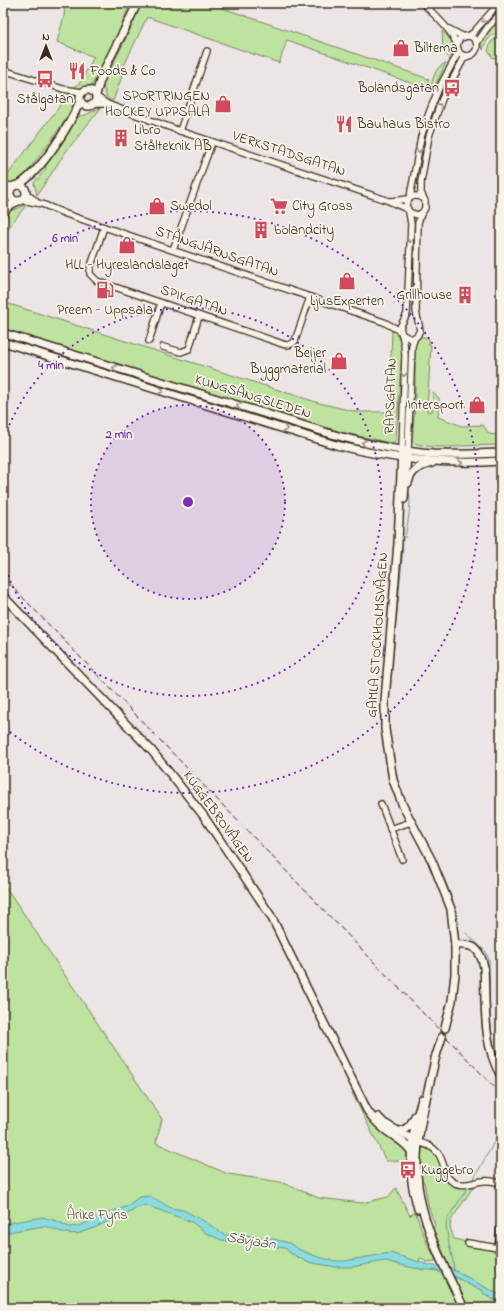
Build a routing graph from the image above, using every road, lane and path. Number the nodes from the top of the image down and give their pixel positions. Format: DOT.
graph roads {
  1 [pos="137,3"];
  2 [pos="423,3"];
  3 [pos="499,3"];
  4 [pos="501,13"];
  5 [pos="444,25"];
  6 [pos="466,36"];
  7 [pos="477,43"];
  8 [pos="458,47"];
  9 [pos="207,51"];
  10 [pos="468,56"];
  11 [pos="3,70"];
  12 [pos="103,74"];
  13 [pos="89,89"];
  14 [pos="81,97"];
  15 [pos="93,101"];
  16 [pos="70,122"];
  17 [pos="180,131"];
  18 [pos="212,142"];
  19 [pos="39,165"];
  20 [pos="3,185"];
  21 [pos="3,188"];
  22 [pos="13,189"];
  23 [pos="23,196"];
  24 [pos="409,198"];
  25 [pos="423,198"];
  26 [pos="389,201"];
  27 [pos="3,210"];
  28 [pos="408,210"];
  29 [pos="3,213"];
  30 [pos="421,214"];
  31 [pos="104,227"];
  32 [pos="173,250"];
  33 [pos="310,297"];
  34 [pos="161,303"];
  35 [pos="199,316"];
  36 [pos="384,322"];
  37 [pos="403,322"];
  38 [pos="419,323"];
  39 [pos="3,333"];
  40 [pos="401,333"];
  41 [pos="415,337"];
  42 [pos="149,341"];
  43 [pos="3,342"];
  44 [pos="163,347"];
  45 [pos="405,451"];
  46 [pos="501,453"];
  47 [pos="404,459"];
  48 [pos="501,461"];
  49 [pos="437,462"];
  50 [pos="405,495"];
  51 [pos="400,517"];
  52 [pos="3,596"];
  53 [pos="381,804"];
  54 [pos="411,822"];
  55 [pos="390,829"];
  56 [pos="402,859"];
  57 [pos="455,945"];
  58 [pos="445,1028"];
  59 [pos="442,1037"];
  60 [pos="436,1055"];
  61 [pos="501,1076"];
  62 [pos="419,1109"];
  63 [pos="396,1134"];
  64 [pos="416,1142"];
  65 [pos="412,1152"];
  66 [pos="501,1183"];
  67 [pos="501,1219"];
  68 [pos="468,1243"];
  69 [pos="499,1249"];
  70 [pos="443,1264"];
  71 [pos="464,1308"];
  1 -- 12 [label="main road"];
  2 -- 5 [label="street"];
  3 -- 6 [label="street, one-way"];
  4 -- 7 [label="street"];
  5 -- 6 [label="street"];
  5 -- 8 [label="street"];
  6 -- 7 [label="street"];
  6 -- 8 [label="street"];
  7 -- 10 [label="street"];
  8 -- 10 [label="street"];
  8 -- 24 [label="street, one-way"];
  9 -- 17 [label="street"];
  25 -- 10 [label="street, one-way"];
  11 -- 14 [label="street"];
  12 -- 13 [label="main road"];
  12 -- 15 [label="main road"];
  13 -- 14 [label="main road"];
  13 -- 15 [label="main road"];
  14 -- 15 [label="main road"];
  14 -- 16 [label="main road"];
  15 -- 16 [label="main road"];
  15 -- 17 [label="street, VERKSTADSGATAN"];
  16 -- 19 [label="main road"];
  17 -- 18 [label="street, VERKSTADSGATAN"];
  18 -- 26 [label="street, VERKSTADSGATAN"];
  18 -- 32 [label="street"];
  19 -- 22 [label="main road"];
  19 -- 23 [label="main road"];
  20 -- 22 [label="street"];
  21 -- 22 [label="street"];
  22 -- 23 [label="main road"];
  22 -- 23 [label="main road"];
  22 -- 27 [label="main road"];
  23 -- 29 [label="main road"];
  23 -- 31 [label="street, STÅNGJÄRNSGATAN"];
  24 -- 25 [label="street"];
  24 -- 26 [label="street, VERKSTADSGATAN"];
  24 -- 28 [label="street"];
  25 -- 30 [label="street"];
  26 -- 28 [label="street, VERKSTADSGATAN"];
  28 -- 30 [label="street"];
  28 -- 37 [label="street, one-way"];
  30 -- 38 [label="street"];
  31 -- 32 [label="street, STÅNGJÄRNSGATAN"];
  31 -- 34 [label="street, SPIKGATAN"];
  32 -- 33 [label="street, STÅNGJÄRNSGATAN"];
  33 -- 35 [label="street, SPIKGATAN"];
  33 -- 36 [label="street, STÅNGJÄRNSGATAN"];
  34 -- 35 [label="street, SPIKGATAN"];
  34 -- 42 [label="street"];
  35 -- 44 [label="street"];
  36 -- 37 [label="street, STÅNGJÄRNSGATAN"];
  36 -- 40 [label="street, STÅNGJÄRNSGATAN"];
  37 -- 38 [label="street"];
  37 -- 40 [label="street"];
  38 -- 41 [label="street"];
  45 -- 39 [label="main road, KUNGSÄNGSLEDEN, one-way"];
  40 -- 41 [label="street"];
  40 -- 45 [label="street, RAPSGATAN, one-way"];
  41 -- 45 [label="street, RAPSGATAN"];
  43 -- 47 [label="main road, KUNGSÄNGSLEDEN, one-way"];
  45 -- 46 [label="main road, KUNGSÄNGSLEDEN"];
  45 -- 47 [label="main road, RAPSGATAN"];
  47 -- 49 [label="main road, KUNGSÄNGSLEDEN"];
  47 -- 50 [label="main road, GAMLA STOCKHOLMSVÄGEN"];
  47 -- 51 [label="main road, GAMLA STOCKHOLMSVÄGEN"];
  49 -- 48 [label="main road, KUNGSÄNGSLEDEN, one-way"];
  49 -- 50 [label="main road"];
  50 -- 51 [label="main road, GAMLA STOCKHOLMSVÄGEN"];
  51 -- 54 [label="main road, GAMLA STOCKHOLMSVÄGEN"];
  52 -- 63 [label="main road, KUGGEBROVÄGEN"];
  53 -- 55 [label="street"];
  54 -- 55 [label="street"];
  54 -- 57 [label="main road, GAMLA STOCKHOLMSVÄGEN"];
  55 -- 56 [label="street"];
  57 -- 58 [label="main road, GAMLA STOCKHOLMSVÄGEN"];
  57 -- 61 [label="main road"];
  59 -- 60 [label="main road"];
  60 -- 62 [label="main road"];
  60 -- 64 [label="main road"];
  62 -- 63 [label="main road"];
  62 -- 64 [label="main road"];
  63 -- 64 [label="main road, KUGGEBROVÄGEN"];
  63 -- 65 [label="main road, KUGGEBROVÄGEN"];
  64 -- 65 [label="main road"];
  64 -- 66 [label="street"];
  64 -- 70 [label="main road"];
  65 -- 70 [label="main road"];
  67 -- 69 [label="street"];
  68 -- 69 [label="street"];
  70 -- 71 [label="main road"];
}
